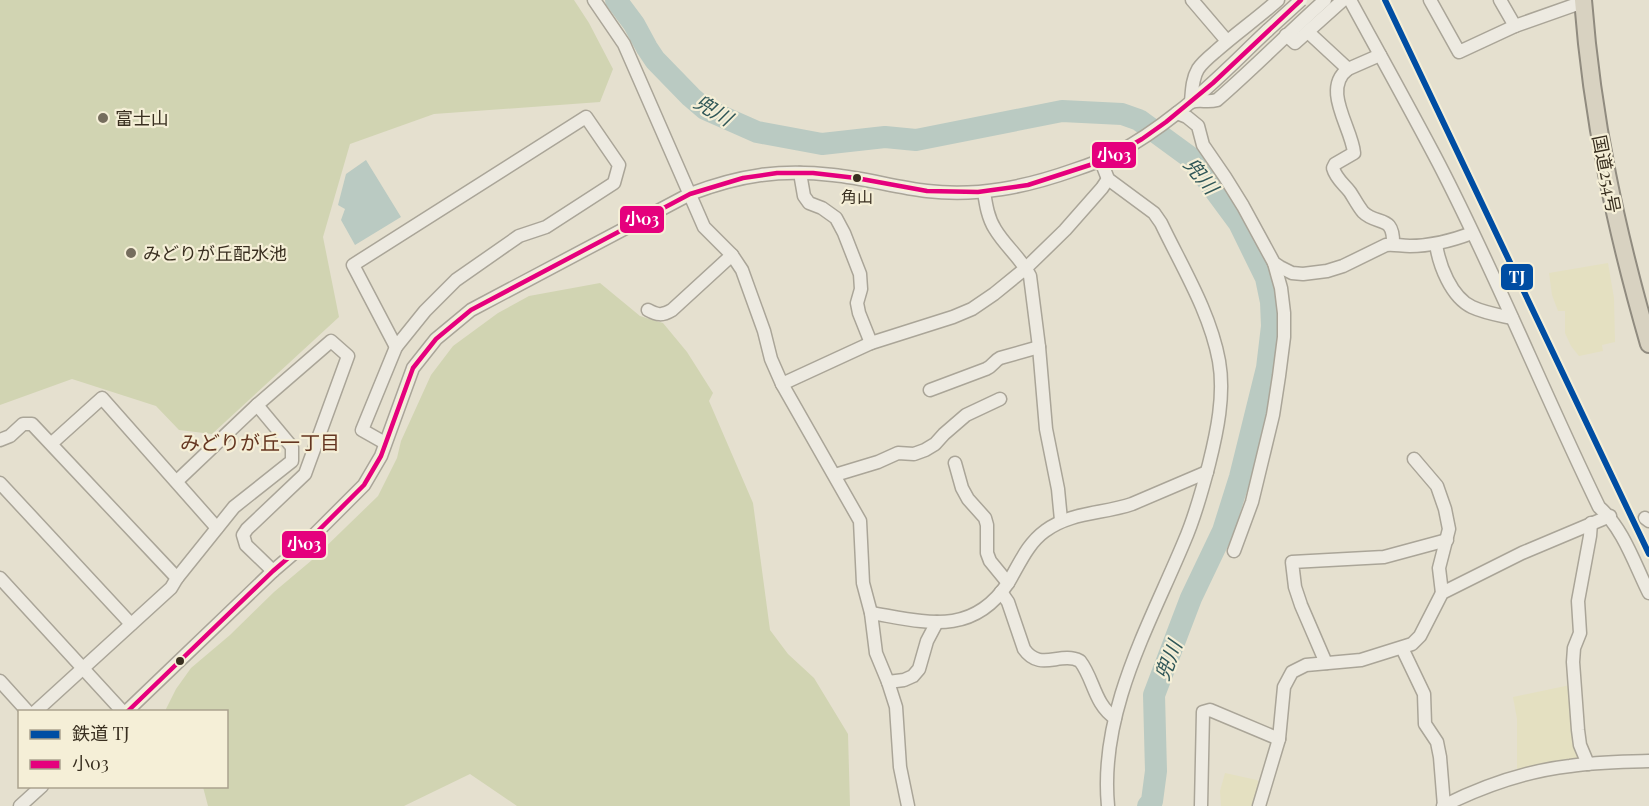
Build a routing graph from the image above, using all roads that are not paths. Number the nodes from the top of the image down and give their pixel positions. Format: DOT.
graph roads {
  1 [pos="594,0"];
  2 [pos="1192,0"];
  3 [pos="1301,0"];
  4 [pos="1325,0"];
  5 [pos="1343,0"];
  6 [pos="1350,0"];
  7 [pos="1430,0"];
  8 [pos="1500,0"];
  9 [pos="1583,1"];
  10 [pos="1273,4"];
  11 [pos="1515,26"];
  12 [pos="1308,32"];
  13 [pos="1288,33"];
  14 [pos="1227,41"];
  15 [pos="1380,55"];
  16 [pos="1348,69"];
  17 [pos="1191,102"];
  18 [pos="1177,113"];
  19 [pos="1103,160"];
  20 [pos="800,173"];
  21 [pos="1108,178"];
  22 [pos="984,192"];
  23 [pos="690,194"];
  24 [pos="1472,233"];
  25 [pos="1393,244"];
  26 [pos="1436,244"];
  27 [pos="732,255"];
  28 [pos="1274,263"];
  29 [pos="1026,268"];
  30 [pos="648,310"];
  31 [pos="1512,318"];
  32 [pos="871,343"];
  33 [pos="1649,344"];
  34 [pos="1039,346"];
  35 [pos="396,347"];
  36 [pos="782,384"];
  37 [pos="930,390"];
  38 [pos="1000,399"];
  39 [pos="257,405"];
  40 [pos="0,440"];
  41 [pos="52,443"];
  42 [pos="385,443"];
  43 [pos="1414,459"];
  44 [pos="954,463"];
  45 [pos="1207,472"];
  46 [pos="835,475"];
  47 [pos="177,481"];
  48 [pos="0,483"];
  49 [pos="1610,516"];
  50 [pos="1061,520"];
  51 [pos="1591,523"];
  52 [pos="217,528"];
  53 [pos="1447,540"];
  54 [pos="1234,551"];
  55 [pos="273,571"];
  56 [pos="0,578"];
  57 [pos="177,578"];
  58 [pos="1004,587"];
  59 [pos="1442,593"];
  60 [pos="1649,593"];
  61 [pos="871,613"];
  62 [pos="938,622"];
  63 [pos="131,624"];
  64 [pos="1402,648"];
  65 [pos="1326,663"];
  66 [pos="82,668"];
  67 [pos="0,681"];
  68 [pos="888,682"];
  69 [pos="27,710"];
  70 [pos="36,710"];
  71 [pos="123,710"];
  72 [pos="125,710"];
  73 [pos="1115,718"];
  74 [pos="1280,739"];
  75 [pos="1649,761"];
  76 [pos="1588,764"];
  77 [pos="40,788"];
  78 [pos="20,806"];
  79 [pos="908,806"];
  80 [pos="1108,806"];
  81 [pos="1201,806"];
  82 [pos="1259,806"];
  83 [pos="1443,806"];
  1 -- 23 [label="street"];
  2 -- 14 [label="street"];
  3 -- 17 [label="street, bridge"];
  4 -- 13 [label="street"];
  5 -- 12 [label="street"];
  6 -- 15 [label="street"];
  7 -- 11 [label="street"];
  8 -- 11 [label="street"];
  9 -- 11 [label="street"];
  9 -- 33 [label="highway, 国道254号"];
  10 -- 13 [label="street"];
  10 -- 14 [label="street"];
  12 -- 13 [label="street"];
  12 -- 16 [label="street"];
  13 -- 17 [label="street"];
  14 -- 17 [label="street"];
  15 -- 16 [label="street"];
  15 -- 24 [label="street"];
  16 -- 25 [label="street"];
  17 -- 18 [label="street"];
  18 -- 19 [label="street"];
  18 -- 28 [label="street"];
  19 -- 21 [label="street"];
  19 -- 22 [label="street"];
  20 -- 22 [label="street"];
  20 -- 23 [label="street"];
  20 -- 32 [label="street"];
  21 -- 29 [label="street"];
  21 -- 45 [label="street"];
  22 -- 29 [label="street"];
  23 -- 27 [label="street"];
  23 -- 42 [label="street"];
  24 -- 26 [label="street"];
  24 -- 31 [label="street"];
  25 -- 26 [label="street"];
  25 -- 28 [label="street"];
  26 -- 31 [label="street"];
  27 -- 30 [label="street"];
  27 -- 36 [label="street"];
  28 -- 54 [label="street"];
  29 -- 32 [label="street"];
  29 -- 34 [label="street"];
  31 -- 49 [label="street"];
  32 -- 36 [label="street"];
  34 -- 37 [label="street"];
  34 -- 50 [label="street"];
  35 -- 35 [label="street"];
  35 -- 42 [label="street"];
  36 -- 46 [label="street"];
  38 -- 46 [label="street"];
  39 -- 47 [label="street"];
  39 -- 52 [label="street"];
  39 -- 55 [label="street"];
  40 -- 41 [label="street"];
  41 -- 47 [label="street"];
  41 -- 57 [label="street"];
  42 -- 55 [label="street"];
  43 -- 53 [label="street"];
  44 -- 58 [label="street"];
  45 -- 50 [label="street"];
  45 -- 73 [label="street"];
  46 -- 61 [label="street"];
  47 -- 52 [label="street"];
  48 -- 63 [label="street"];
  49 -- 51 [label="street"];
  49 -- 60 [label="street"];
  50 -- 58 [label="street"];
  51 -- 59 [label="street"];
  51 -- 76 [label="street"];
  52 -- 57 [label="street"];
  53 -- 59 [label="street"];
  53 -- 65 [label="street"];
  55 -- 72 [label="street"];
  56 -- 66 [label="street"];
  57 -- 63 [label="street"];
  58 -- 62 [label="street"];
  58 -- 73 [label="street"];
  59 -- 64 [label="street"];
  61 -- 62 [label="street"];
  61 -- 68 [label="street"];
  62 -- 68 [label="street"];
  63 -- 66 [label="street"];
  64 -- 65 [label="street"];
  64 -- 83 [label="street"];
  65 -- 74 [label="street"];
  66 -- 70 [label="street"];
  66 -- 71 [label="street"];
  67 -- 69 [label="street"];
  68 -- 79 [label="street"];
  73 -- 80 [label="street"];
  74 -- 81 [label="street"];
  74 -- 82 [label="street"];
  75 -- 76 [label="street"];
  76 -- 83 [label="street"];
  77 -- 78 [label="street"];
}
